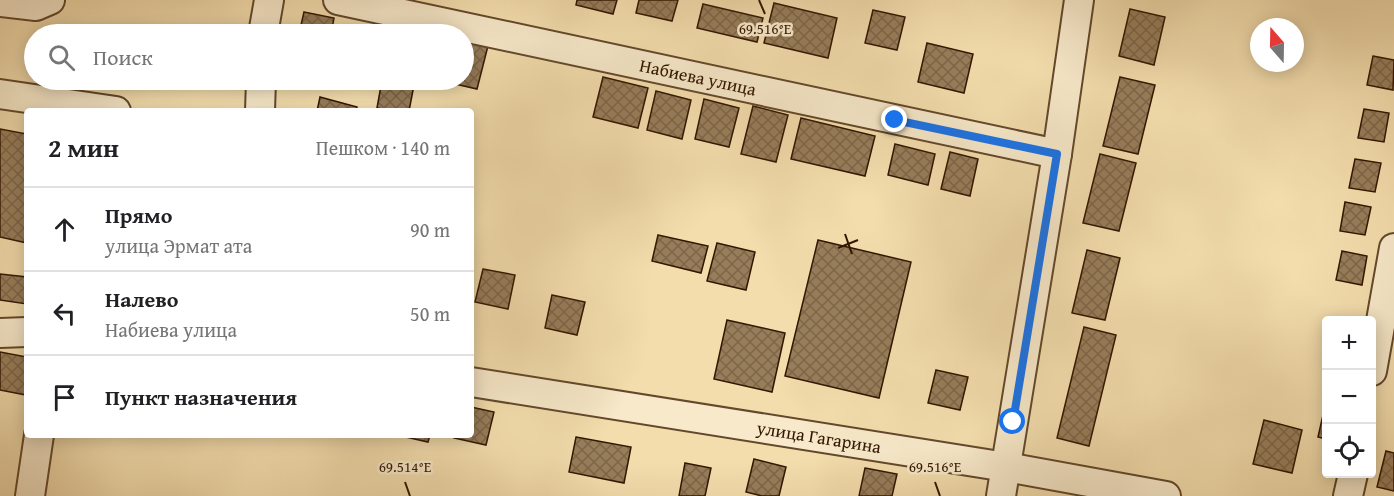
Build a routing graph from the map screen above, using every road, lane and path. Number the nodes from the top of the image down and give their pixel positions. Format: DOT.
graph roads {
  1 [pos="50,0"];
  2 [pos="269,0"];
  3 [pos="338,0"];
  4 [pos="1079,0"];
  5 [pos="0,2"];
  6 [pos="265,24"];
  7 [pos="450,24"];
  8 [pos="474,29"];
  9 [pos="261,90"];
  10 [pos="0,94"];
  11 [pos="96,108"];
  12 [pos="260,108"];
  13 [pos="1057,154"];
  14 [pos="1394,248"];
  15 [pos="24,332"];
  16 [pos="0,333"];
  17 [pos="1371,370"];
  18 [pos="474,382"];
  19 [pos="39,438"];
  20 [pos="1006,467"];
  21 [pos="1352,478"];
  22 [pos="30,496"];
  23 [pos="1001,496"];
  24 [pos="1166,496"];
  25 [pos="1348,496"];
  1 -- 5 [label="street"];
  2 -- 6 [label="street"];
  3 -- 7 [label="street, Набиева улица"];
  4 -- 13 [label="street"];
  8 -- 13 [label="street, Набиева улица"];
  9 -- 12 [label="street"];
  10 -- 11 [label="street"];
  13 -- 20 [label="street"];
  14 -- 17 [label="street"];
  15 -- 16 [label="street"];
  18 -- 20 [label="street, улица Гагарина"];
  19 -- 22 [label="street"];
  20 -- 23 [label="street"];
  20 -- 24 [label="street, улица Гагарина"];
  21 -- 25 [label="street"];
}
